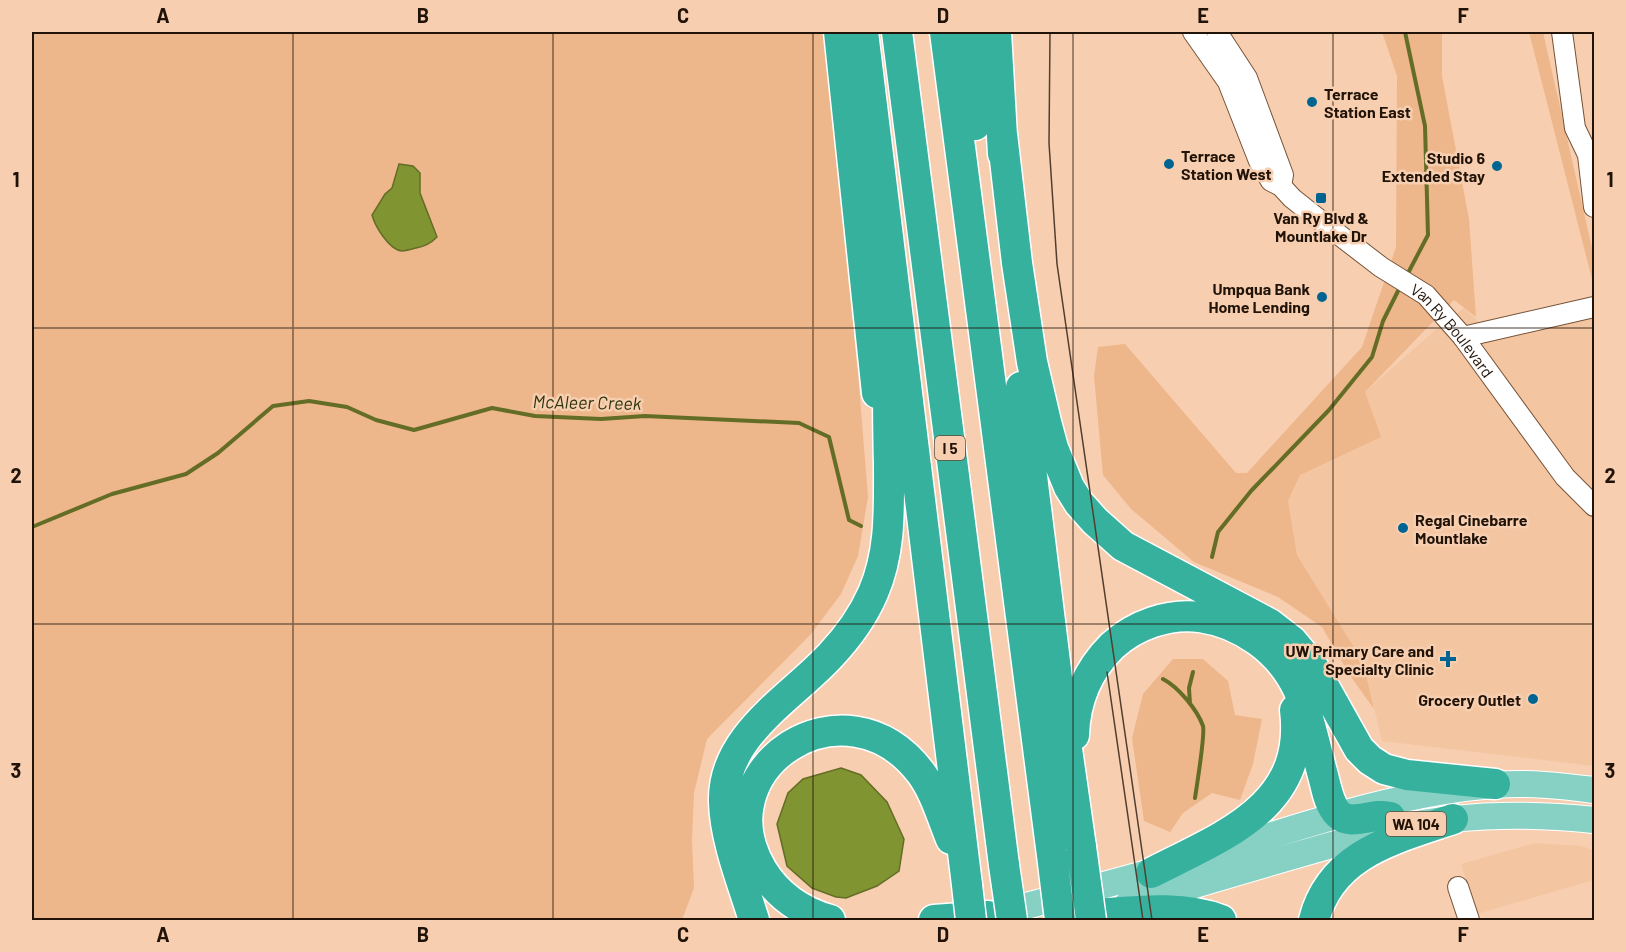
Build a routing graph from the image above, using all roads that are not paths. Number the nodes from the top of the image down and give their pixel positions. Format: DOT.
graph roads {
  1 [pos="839,32"];
  2 [pos="863,32"];
  3 [pos="897,32"];
  4 [pos="945,32"];
  5 [pos="970,32"];
  6 [pos="996,32"];
  7 [pos="1193,32"];
  8 [pos="1217,32"];
  9 [pos="1562,32"];
  10 [pos="1002,134"];
  11 [pos="1588,142"];
  12 [pos="1281,186"];
  13 [pos="1594,207"];
  14 [pos="887,221"];
  15 [pos="1594,307"];
  16 [pos="983,320"];
  17 [pos="1463,337"];
  18 [pos="1594,506"];
  19 [pos="890,513"];
  20 [pos="1271,652"];
  21 [pos="1495,784"];
  22 [pos="1592,793"];
  23 [pos="1074,795"];
  24 [pos="1339,815"];
  25 [pos="1390,817"];
  26 [pos="1564,817"];
  27 [pos="1453,819"];
  28 [pos="1594,820"];
  29 [pos="1594,830"];
  30 [pos="731,844"];
  31 [pos="1273,861"];
  32 [pos="1151,873"];
  33 [pos="967,885"];
  34 [pos="1458,887"];
  35 [pos="1086,918"];
  36 [pos="986,920"];
  37 [pos="730,921"];
  38 [pos="754,921"];
  39 [pos="830,921"];
  40 [pos="934,921"];
  41 [pos="1060,921"];
  42 [pos="1221,921"];
  43 [pos="1314,921"];
  44 [pos="1469,921"];
  1 -- 19 [label="highway"];
  2 -- 14 [label="highway"];
  3 -- 36 [label="highway, I 5, bridge"];
  4 -- 16 [label="highway"];
  5 -- 16 [label="highway"];
  6 -- 10 [label="highway"];
  7 -- 12 [label="street, Van Ry Boulevard"];
  8 -- 12 [label="street"];
  9 -- 11 [label="street"];
  10 -- 21 [label="highway"];
  10 -- 23 [label="highway"];
  11 -- 13 [label="street"];
  12 -- 17 [label="street, Van Ry Boulevard"];
  14 -- 19 [label="highway"];
  14 -- 33 [label="highway"];
  15 -- 17 [label="street"];
  16 -- 41 [label="highway, bridge"];
  17 -- 18 [label="street, Van Ry Boulevard"];
  19 -- 30 [label="highway"];
  20 -- 23 [label="highway"];
  20 -- 24 [label="highway"];
  20 -- 32 [label="highway"];
  21 -- 22 [label="main road, WA 104"];
  21 -- 24 [label="main road, WA 104"];
  22 -- 25 [label="main road"];
  23 -- 35 [label="highway, bridge"];
  24 -- 25 [label="highway"];
  24 -- 32 [label="main road, WA 104"];
  25 -- 31 [label="main road"];
  26 -- 27 [label="main road, WA 104"];
  26 -- 28 [label="main road, WA 104"];
  26 -- 29 [label="main road"];
  27 -- 31 [label="main road, WA 104"];
  27 -- 43 [label="highway"];
  30 -- 37 [label="highway"];
  30 -- 38 [label="highway"];
  31 -- 35 [label="main road, WA 104"];
  32 -- 36 [label="main road, WA 104"];
  33 -- 36 [label="highway, bridge"];
  33 -- 39 [label="highway"];
  34 -- 44 [label="street"];
  35 -- 42 [label="highway"];
  36 -- 40 [label="highway"];
}
